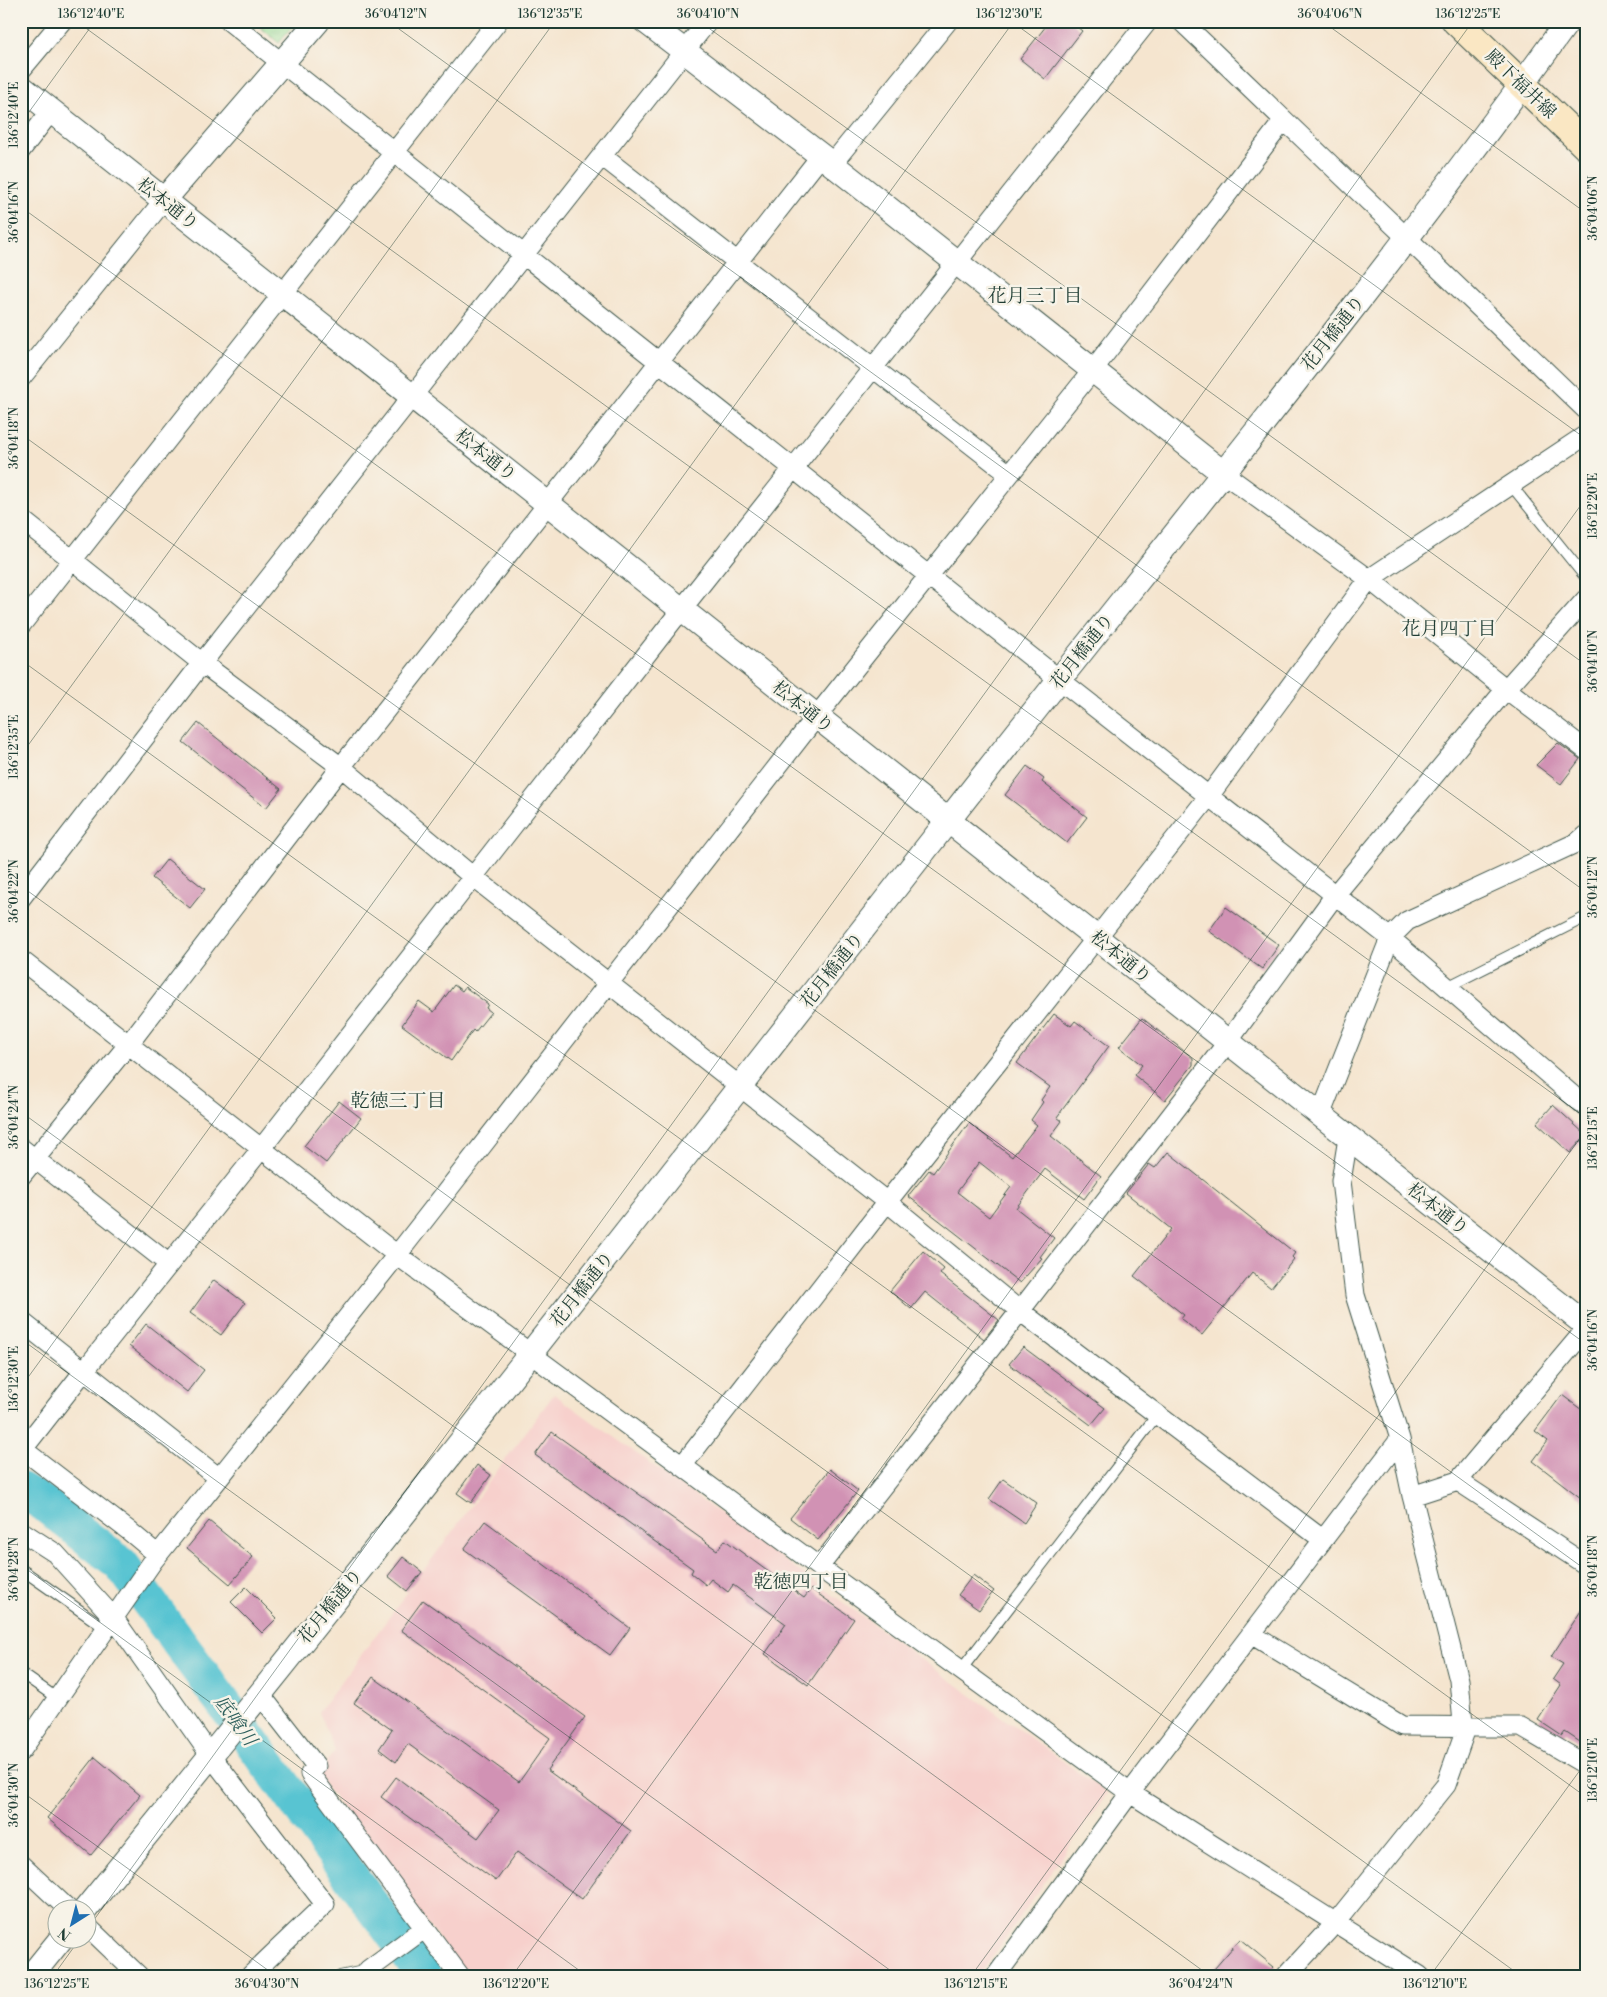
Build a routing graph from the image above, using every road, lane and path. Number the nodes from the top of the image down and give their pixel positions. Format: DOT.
graph roads {
  1 [pos="62,21"];
  2 [pos="229,21"];
  3 [pos="318,21"];
  4 [pos="498,21"];
  5 [pos="645,21"];
  6 [pos="708,21"];
  7 [pos="948,21"];
  8 [pos="1148,21"];
  9 [pos="1181,21"];
  10 [pos="1456,21"];
  11 [pos="1568,21"];
  12 [pos="684,52"];
  13 [pos="283,62"];
  14 [pos="21,70"];
  15 [pos="1522,84"];
  16 [pos="21,87"];
  17 [pos="51,111"];
  18 [pos="1284,120"];
  19 [pos="1586,146"];
  20 [pos="21,150"];
  21 [pos="394,151"];
  22 [pos="602,156"];
  23 [pos="826,161"];
  24 [pos="164,200"];
  25 [pos="1407,238"];
  26 [pos="525,255"];
  27 [pos="738,262"];
  28 [pos="956,263"];
  29 [pos="282,294"];
  30 [pos="659,362"];
  31 [pos="873,368"];
  32 [pos="1092,371"];
  33 [pos="21,378"];
  34 [pos="413,397"];
  35 [pos="1586,410"];
  36 [pos="1586,435"];
  37 [pos="793,468"];
  38 [pos="1223,473"];
  39 [pos="1009,474"];
  40 [pos="1511,485"];
  41 [pos="547,504"];
  42 [pos="21,519"];
  43 [pos="72,559"];
  44 [pos="928,575"];
  45 [pos="1586,578"];
  46 [pos="1368,579"];
  47 [pos="1586,599"];
  48 [pos="681,610"];
  49 [pos="21,626"];
  50 [pos="202,664"];
  51 [pos="1060,680"];
  52 [pos="1506,689"];
  53 [pos="816,717"];
  54 [pos="1586,750"];
  55 [pos="341,767"];
  56 [pos="1209,796"];
  57 [pos="948,821"];
  58 [pos="1586,835"];
  59 [pos="472,876"];
  60 [pos="1335,895"];
  61 [pos="21,898"];
  62 [pos="1586,917"];
  63 [pos="1098,938"];
  64 [pos="1390,938"];
  65 [pos="21,960"];
  66 [pos="610,982"];
  67 [pos="1447,987"];
  68 [pos="1227,1042"];
  69 [pos="128,1045"];
  70 [pos="741,1087"];
  71 [pos="1586,1106"];
  72 [pos="1320,1116"];
  73 [pos="1348,1138"];
  74 [pos="261,1149"];
  75 [pos="28,1154"];
  76 [pos="21,1176"];
  77 [pos="887,1202"];
  78 [pos="396,1255"];
  79 [pos="169,1264"];
  80 [pos="1020,1312"];
  81 [pos="21,1321"];
  82 [pos="1586,1325"];
  83 [pos="1586,1329"];
  84 [pos="530,1354"];
  85 [pos="84,1371"];
  86 [pos="1157,1415"];
  87 [pos="1400,1439"];
  88 [pos="22,1448"];
  89 [pos="682,1466"];
  90 [pos="219,1478"];
  91 [pos="1458,1481"];
  92 [pos="1412,1496"];
  93 [pos="21,1531"];
  94 [pos="1322,1539"];
  95 [pos="155,1558"];
  96 [pos="1586,1564"];
  97 [pos="818,1567"];
  98 [pos="21,1569"];
  99 [pos="113,1617"];
  100 [pos="1251,1634"];
  101 [pos="961,1670"];
  102 [pos="21,1673"];
  103 [pos="58,1698"];
  104 [pos="255,1700"];
  105 [pos="1464,1725"];
  106 [pos="21,1751"];
  107 [pos="214,1752"];
  108 [pos="1586,1765"];
  109 [pos="1130,1793"];
  110 [pos="21,1864"];
  111 [pos="59,1900"];
  112 [pos="93,1900"];
  113 [pos="1335,1923"];
  114 [pos="425,1928"];
  115 [pos="98,1937"];
  116 [pos="52,1950"];
  117 [pos="368,1970"];
  118 [pos="31,1976"];
  119 [pos="139,1976"];
  120 [pos="250,1976"];
  121 [pos="340,1976"];
  122 [pos="460,1976"];
  123 [pos="996,1976"];
  124 [pos="1286,1976"];
  125 [pos="1420,1976"];
  1 -- 14 [label="street"];
  2 -- 13 [label="street"];
  3 -- 13 [label="street"];
  4 -- 21 [label="street"];
  5 -- 12 [label="street"];
  6 -- 12 [label="street"];
  7 -- 23 [label="street"];
  8 -- 28 [label="street"];
  9 -- 18 [label="street"];
  10 -- 15 [label="main road, 殿下福井線"];
  11 -- 15 [label="street, 花月橋通り"];
  12 -- 22 [label="street"];
  12 -- 23 [label="street"];
  13 -- 21 [label="street"];
  13 -- 24 [label="street"];
  15 -- 19 [label="main road, 殿下福井線"];
  15 -- 25 [label="street, 花月橋通り"];
  16 -- 17 [label="street, 松本通り"];
  17 -- 20 [label="street"];
  17 -- 24 [label="street, 松本通り"];
  18 -- 25 [label="street"];
  18 -- 32 [label="street"];
  21 -- 26 [label="street"];
  21 -- 29 [label="street"];
  22 -- 26 [label="street"];
  22 -- 27 [label="street"];
  23 -- 27 [label="street"];
  23 -- 28 [label="street"];
  24 -- 29 [label="street, 松本通り"];
  24 -- 33 [label="street"];
  25 -- 35 [label="street"];
  25 -- 38 [label="street, 花月橋通り"];
  26 -- 30 [label="street"];
  26 -- 34 [label="street"];
  27 -- 30 [label="street"];
  27 -- 31 [label="street"];
  28 -- 31 [label="street"];
  28 -- 32 [label="street"];
  29 -- 34 [label="street, 松本通り"];
  29 -- 43 [label="street"];
  30 -- 37 [label="street"];
  30 -- 41 [label="street"];
  31 -- 37 [label="street"];
  31 -- 39 [label="street"];
  32 -- 38 [label="street"];
  32 -- 39 [label="street"];
  34 -- 41 [label="street, 松本通り"];
  34 -- 50 [label="street"];
  36 -- 40 [label="street"];
  37 -- 44 [label="street"];
  37 -- 48 [label="street"];
  38 -- 46 [label="street"];
  38 -- 51 [label="street, 花月橋通り"];
  39 -- 44 [label="street"];
  40 -- 45 [label="lane"];
  40 -- 46 [label="street"];
  41 -- 48 [label="street, 松本通り"];
  41 -- 55 [label="street"];
  42 -- 43 [label="street"];
  43 -- 49 [label="street"];
  43 -- 50 [label="street"];
  44 -- 51 [label="street"];
  44 -- 53 [label="street"];
  46 -- 52 [label="street"];
  46 -- 56 [label="street"];
  47 -- 52 [label="street"];
  48 -- 53 [label="street, 松本通り"];
  48 -- 59 [label="street"];
  50 -- 55 [label="street"];
  50 -- 61 [label="street"];
  51 -- 56 [label="street"];
  51 -- 57 [label="street, 花月橋通り"];
  52 -- 54 [label="street"];
  52 -- 60 [label="street"];
  53 -- 57 [label="street, 松本通り"];
  53 -- 66 [label="street"];
  55 -- 59 [label="street"];
  55 -- 69 [label="street"];
  56 -- 60 [label="street"];
  56 -- 63 [label="street"];
  57 -- 63 [label="street, 松本通り"];
  57 -- 70 [label="street, 花月橋通り"];
  58 -- 64 [label="street"];
  59 -- 66 [label="street"];
  59 -- 74 [label="street"];
  60 -- 64 [label="street"];
  60 -- 68 [label="street"];
  62 -- 67 [label="lane"];
  63 -- 68 [label="street, 松本通り"];
  63 -- 77 [label="street"];
  64 -- 67 [label="street"];
  64 -- 72 [label="street"];
  65 -- 69 [label="street"];
  66 -- 70 [label="street"];
  66 -- 78 [label="street"];
  67 -- 71 [label="street"];
  68 -- 72 [label="street, 松本通り"];
  68 -- 80 [label="street"];
  69 -- 74 [label="street"];
  69 -- 75 [label="street"];
  70 -- 77 [label="street"];
  70 -- 84 [label="street, 花月橋通り"];
  72 -- 73 [label="street, 松本通り"];
  73 -- 82 [label="street, 松本通り"];
  73 -- 87 [label="street"];
  74 -- 78 [label="street"];
  74 -- 79 [label="street"];
  75 -- 76 [label="street"];
  75 -- 79 [label="street"];
  77 -- 80 [label="street"];
  77 -- 89 [label="street"];
  78 -- 84 [label="street"];
  78 -- 90 [label="street"];
  79 -- 85 [label="street"];
  80 -- 86 [label="street"];
  80 -- 97 [label="street"];
  81 -- 85 [label="street"];
  83 -- 91 [label="street"];
  84 -- 89 [label="street"];
  84 -- 104 [label="street, 花月橋通り"];
  85 -- 88 [label="street"];
  85 -- 90 [label="street"];
  86 -- 94 [label="street"];
  86 -- 101 [label="lane"];
  87 -- 92 [label="street"];
  87 -- 94 [label="street"];
  88 -- 95 [label="street"];
  89 -- 97 [label="street"];
  90 -- 95 [label="street"];
  91 -- 92 [label="street"];
  91 -- 96 [label="street"];
  92 -- 105 [label="street"];
  93 -- 99 [label="street"];
  94 -- 100 [label="street"];
  95 -- 99 [label="street"];
  97 -- 101 [label="street"];
  98 -- 99 [label="lane"];
  99 -- 103 [label="street"];
  99 -- 107 [label="street"];
  100 -- 105 [label="street"];
  100 -- 109 [label="street"];
  101 -- 109 [label="street"];
  102 -- 103 [label="lane"];
  103 -- 106 [label="street"];
  104 -- 107 [label="street, 花月橋通り"];
  104 -- 114 [label="street"];
  105 -- 108 [label="street"];
  105 -- 113 [label="street"];
  107 -- 112 [label="street, 花月橋通り"];
  107 -- 120 [label="street"];
  109 -- 113 [label="street"];
  109 -- 123 [label="street"];
  110 -- 111 [label="street"];
  113 -- 124 [label="street"];
  113 -- 125 [label="street"];
  114 -- 117 [label="street"];
  114 -- 122 [label="street"];
  115 -- 119 [label="street"];
  116 -- 118 [label="street"];
  117 -- 121 [label="lane"];
}
